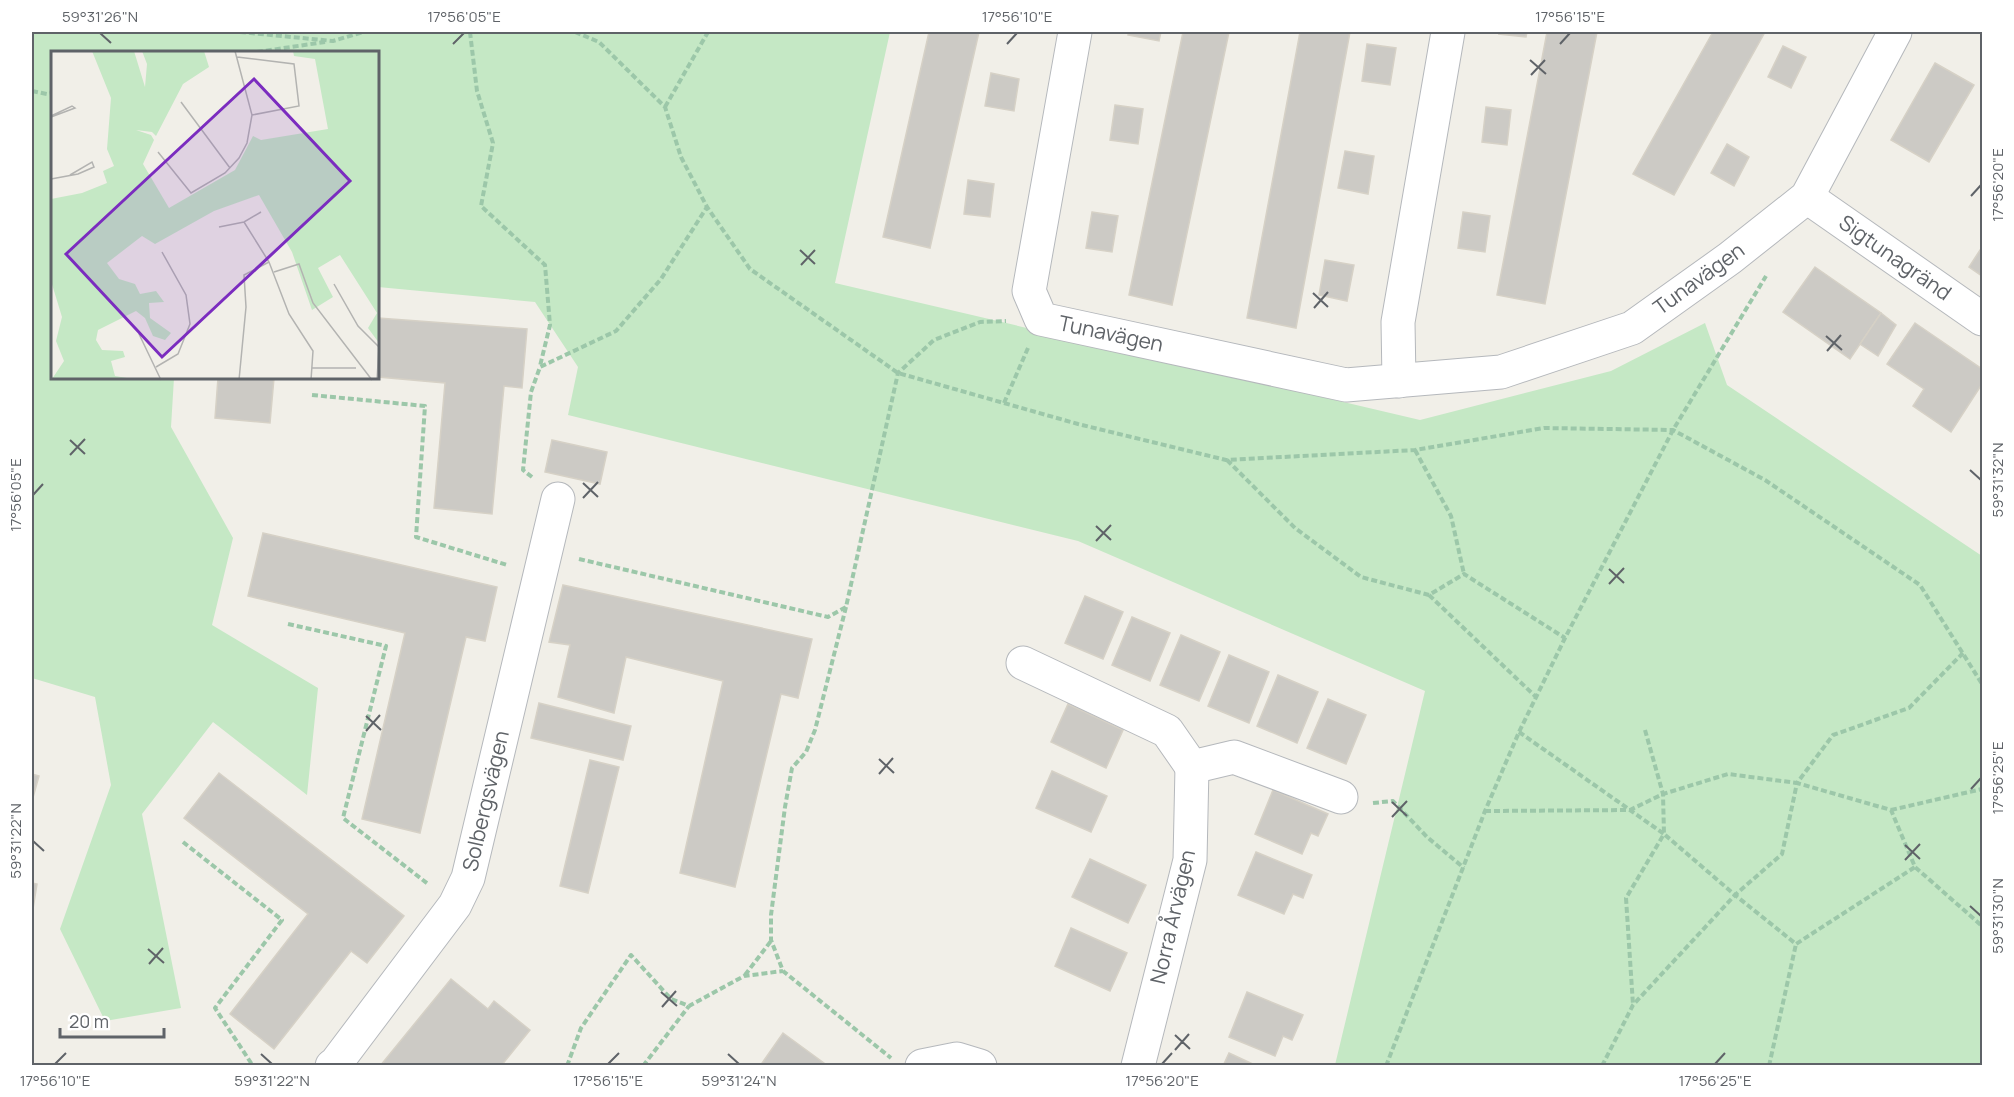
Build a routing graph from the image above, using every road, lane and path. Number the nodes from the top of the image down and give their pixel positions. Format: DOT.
graph roads {
  1 [pos="240,32"];
  2 [pos="363,32"];
  3 [pos="470,32"];
  4 [pos="575,32"];
  5 [pos="708,32"];
  6 [pos="1075,32"];
  7 [pos="1448,32"];
  8 [pos="1895,32"];
  9 [pos="333,41"];
  10 [pos="264,51"];
  11 [pos="32,91"];
  12 [pos="51,93"];
  13 [pos="665,107"];
  14 [pos="1807,197"];
  15 [pos="707,207"];
  16 [pos="1768,271"];
  17 [pos="1041,319"];
  18 [pos="1983,319"];
  19 [pos="540,367"];
  20 [pos="897,373"];
  21 [pos="1399,381"];
  22 [pos="312,395"];
  23 [pos="1004,403"];
  24 [pos="1673,430"];
  25 [pos="1415,450"];
  26 [pos="1226,460"];
  27 [pos="558,499"];
  28 [pos="543,563"];
  29 [pos="1464,574"];
  30 [pos="1429,595"];
  31 [pos="846,607"];
  32 [pos="288,624"];
  33 [pos="1565,638"];
  34 [pos="1963,653"];
  35 [pos="1023,663"];
  36 [pos="1983,684"];
  37 [pos="1536,697"];
  38 [pos="1645,730"];
  39 [pos="1519,732"];
  40 [pos="1192,767"];
  41 [pos="1797,783"];
  42 [pos="1983,789"];
  43 [pos="1663,794"];
  44 [pos="1341,797"];
  45 [pos="1630,810"];
  46 [pos="1891,810"];
  47 [pos="1485,811"];
  48 [pos="1664,834"];
  49 [pos="183,842"];
  50 [pos="1464,867"];
  51 [pos="1915,867"];
  52 [pos="1735,895"];
  53 [pos="454,905"];
  54 [pos="1983,926"];
  55 [pos="771,940"];
  56 [pos="1796,944"];
  57 [pos="783,971"];
  58 [pos="744,976"];
  59 [pos="1633,1005"];
  60 [pos="689,1006"];
  61 [pos="908,1063"];
  62 [pos="253,1065"];
  63 [pos="332,1065"];
  64 [pos="567,1065"];
  65 [pos="643,1065"];
  66 [pos="980,1065"];
  67 [pos="1138,1065"];
  68 [pos="1386,1065"];
  69 [pos="1602,1065"];
  70 [pos="1769,1065"];
  1 -- 9 [label="path"];
  2 -- 9 [label="path"];
  3 -- 19 [label="path"];
  4 -- 13 [label="path"];
  5 -- 13 [label="path"];
  6 -- 17 [label="street, Tunavägen"];
  7 -- 21 [label="street"];
  8 -- 14 [label="street, Tunavägen"];
  9 -- 10 [label="path"];
  11 -- 12 [label="path"];
  13 -- 15 [label="path"];
  14 -- 18 [label="street, Sigtunagränd"];
  14 -- 21 [label="street, Tunavägen"];
  15 -- 19 [label="path"];
  15 -- 20 [label="path"];
  16 -- 24 [label="path"];
  17 -- 20 [label="path"];
  17 -- 21 [label="street, Tunavägen"];
  17 -- 23 [label="path"];
  19 -- 27 [label="path"];
  20 -- 23 [label="path"];
  20 -- 31 [label="path"];
  22 -- 28 [label="path"];
  23 -- 26 [label="path"];
  24 -- 25 [label="path"];
  24 -- 33 [label="path"];
  24 -- 34 [label="path"];
  25 -- 26 [label="path"];
  25 -- 29 [label="path"];
  26 -- 30 [label="path"];
  27 -- 28 [label="street, Solbergsvägen"];
  28 -- 31 [label="path"];
  28 -- 53 [label="street, Solbergsvägen"];
  29 -- 30 [label="path"];
  29 -- 33 [label="path"];
  30 -- 37 [label="path"];
  31 -- 55 [label="path"];
  32 -- 53 [label="path"];
  33 -- 37 [label="path"];
  34 -- 36 [label="path"];
  34 -- 41 [label="path"];
  35 -- 40 [label="street"];
  37 -- 39 [label="path"];
  38 -- 43 [label="path"];
  39 -- 45 [label="path"];
  39 -- 47 [label="path"];
  40 -- 44 [label="street"];
  40 -- 67 [label="street, Norra Årvägen"];
  41 -- 43 [label="path"];
  41 -- 46 [label="path"];
  41 -- 52 [label="path"];
  42 -- 46 [label="path"];
  43 -- 45 [label="path"];
  43 -- 48 [label="path"];
  44 -- 50 [label="path"];
  45 -- 47 [label="path"];
  45 -- 48 [label="path"];
  46 -- 51 [label="path"];
  47 -- 50 [label="path"];
  48 -- 52 [label="path"];
  48 -- 59 [label="path"];
  49 -- 62 [label="path"];
  50 -- 68 [label="path"];
  51 -- 54 [label="path"];
  51 -- 56 [label="path"];
  52 -- 56 [label="path"];
  52 -- 59 [label="path"];
  53 -- 63 [label="street, Solbergsvägen"];
  55 -- 57 [label="path"];
  55 -- 58 [label="path"];
  56 -- 70 [label="path"];
  57 -- 58 [label="path"];
  57 -- 61 [label="path"];
  58 -- 60 [label="path"];
  59 -- 69 [label="path"];
  60 -- 64 [label="path"];
  60 -- 65 [label="path"];
  61 -- 66 [label="street"];
}
